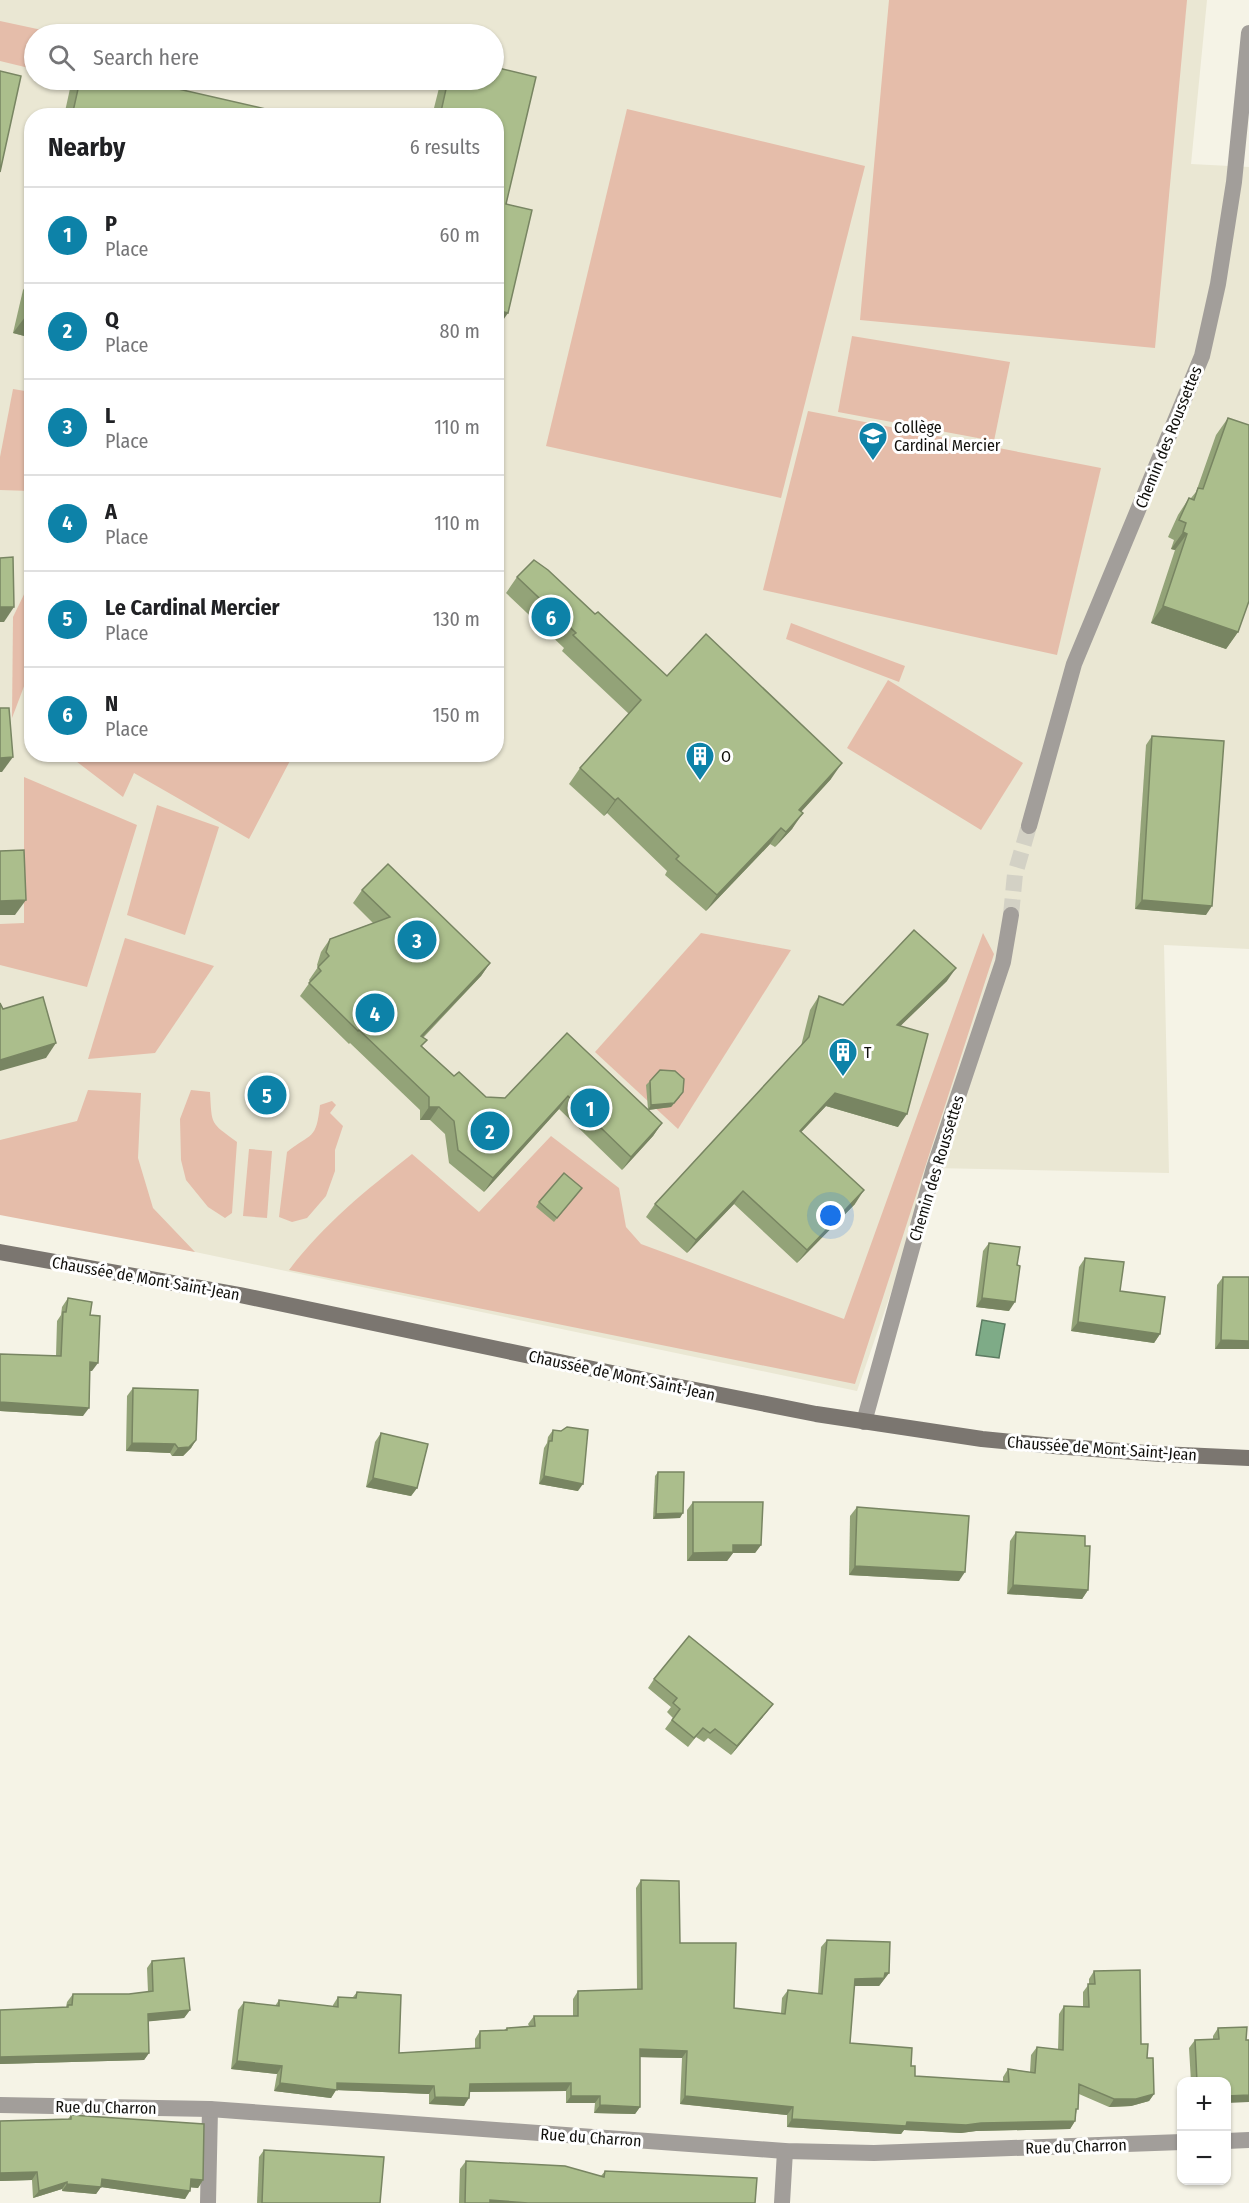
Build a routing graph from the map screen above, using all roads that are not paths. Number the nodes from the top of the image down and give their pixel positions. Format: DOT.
graph roads {
  1 [pos="1249,33"];
  2 [pos="1029,826"];
  3 [pos="1011,915"];
  4 [pos="0,1252"];
  5 [pos="864,1422"];
  6 [pos="1249,1458"];
  7 [pos="0,2104"];
  8 [pos="210,2109"];
  9 [pos="1249,2140"];
  10 [pos="1231,2141"];
  11 [pos="1177,2142"];
  12 [pos="785,2151"];
  13 [pos="208,2203"];
  14 [pos="782,2203"];
  1 -- 2 [label="street, Chemin des Roussettes"];
  3 -- 5 [label="street, Chemin des Roussettes"];
  4 -- 5 [label="main road, Chaussée de Mont Saint-Jean"];
  5 -- 6 [label="main road, Chaussée de Mont Saint-Jean"];
  7 -- 8 [label="street, Rue du Charron"];
  8 -- 12 [label="street, Rue du Charron"];
  8 -- 13 [label="street"];
  9 -- 10 [label="street"];
  11 -- 12 [label="street, Rue du Charron"];
  12 -- 14 [label="street"];
}
